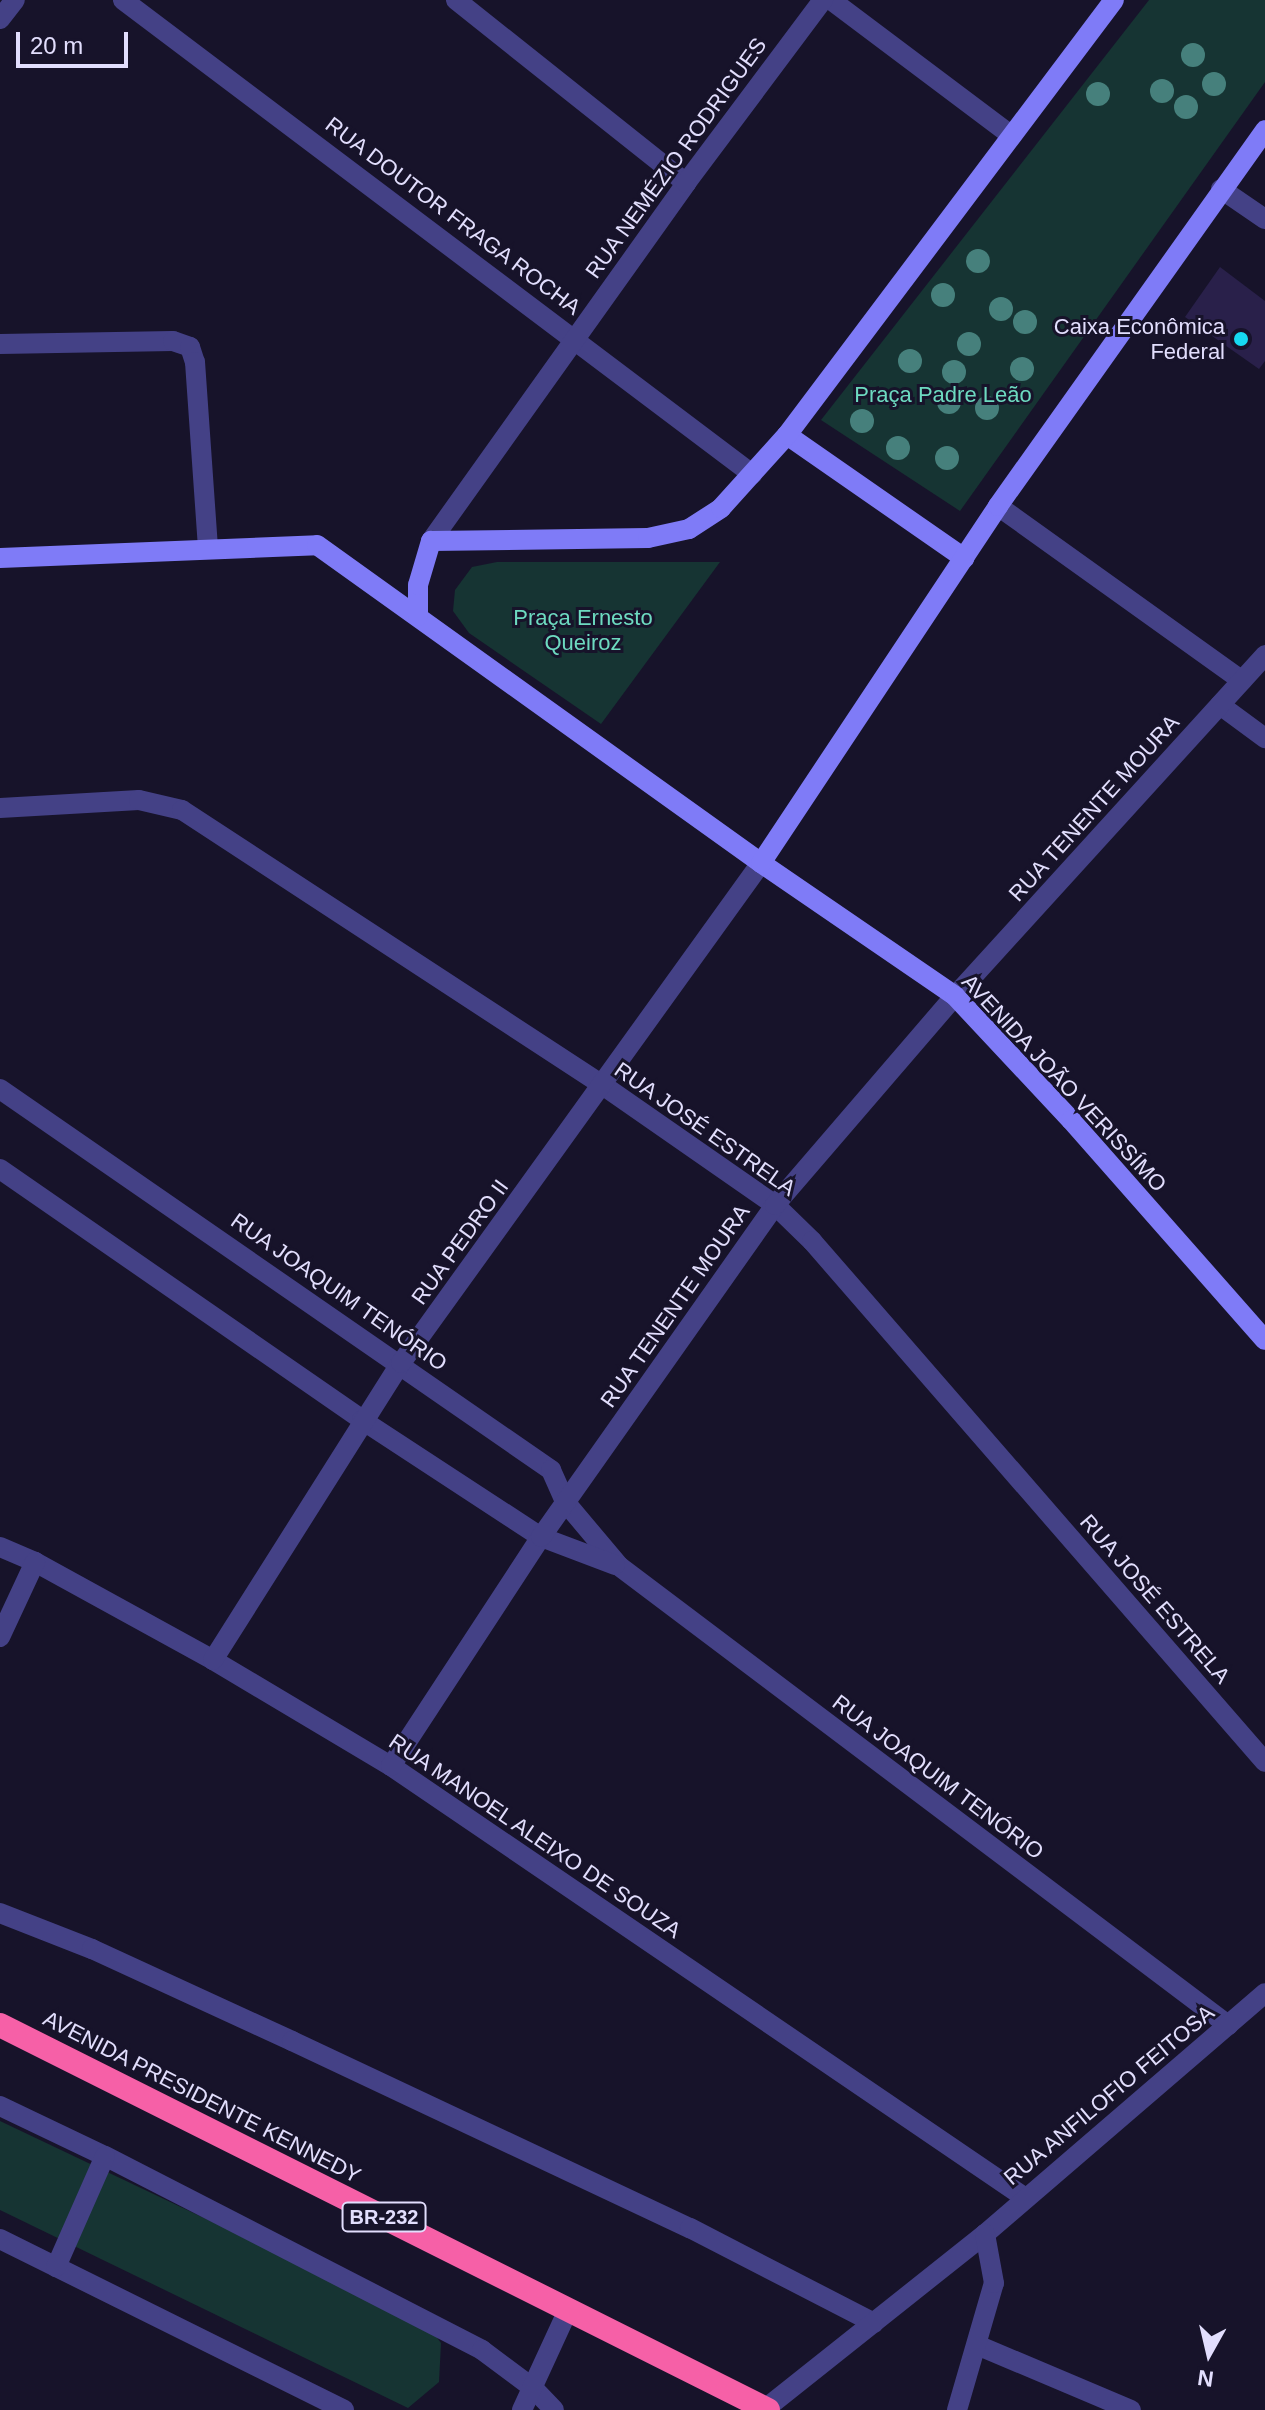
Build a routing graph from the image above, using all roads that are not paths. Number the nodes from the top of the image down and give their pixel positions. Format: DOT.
graph roads {
  1 [pos="15,0"];
  2 [pos="123,0"];
  3 [pos="456,0"];
  4 [pos="823,0"];
  5 [pos="831,0"];
  6 [pos="1114,0"];
  7 [pos="0,19"];
  8 [pos="1265,130"];
  9 [pos="1012,136"];
  10 [pos="686,183"];
  11 [pos="1221,189"];
  12 [pos="1265,219"];
  13 [pos="575,338"];
  14 [pos="0,344"];
  15 [pos="787,435"];
  16 [pos="752,474"];
  17 [pos="998,506"];
  18 [pos="431,541"];
  19 [pos="208,549"];
  20 [pos="0,558"];
  21 [pos="964,558"];
  22 [pos="418,616"];
  23 [pos="1265,655"];
  24 [pos="1242,681"];
  25 [pos="1220,705"];
  26 [pos="1265,738"];
  27 [pos="0,808"];
  28 [pos="761,863"];
  29 [pos="955,996"];
  30 [pos="604,1086"];
  31 [pos="0,1089"];
  32 [pos="0,1169"];
  33 [pos="775,1205"];
  34 [pos="1265,1340"];
  35 [pos="401,1363"];
  36 [pos="362,1420"];
  37 [pos="566,1503"];
  38 [pos="541,1537"];
  39 [pos="0,1547"];
  40 [pos="35,1562"];
  41 [pos="619,1566"];
  42 [pos="0,1637"];
  43 [pos="213,1660"];
  44 [pos="1265,1762"];
  45 [pos="391,1766"];
  46 [pos="0,1913"];
  47 [pos="1265,1993"];
  48 [pos="0,2025"];
  49 [pos="1228,2025"];
  50 [pos="0,2106"];
  51 [pos="105,2156"];
  52 [pos="1024,2197"];
  53 [pos="985,2234"];
  54 [pos="0,2239"];
  55 [pos="56,2267"];
  56 [pos="568,2310"];
  57 [pos="874,2323"];
  58 [pos="977,2345"];
  59 [pos="533,2388"];
  60 [pos="344,2410"];
  61 [pos="522,2410"];
  62 [pos="554,2410"];
  63 [pos="766,2410"];
  64 [pos="957,2410"];
  65 [pos="1131,2410"];
  1 -- 7 [label="street"];
  2 -- 13 [label="street, RUA DOUTOR FRAGA ROCHA"];
  3 -- 10 [label="street"];
  4 -- 10 [label="street, RUA NEMÉZIO RODRIGUES"];
  5 -- 9 [label="street"];
  6 -- 9 [label="street"];
  8 -- 11 [label="street"];
  9 -- 15 [label="street"];
  10 -- 13 [label="street, RUA NEMÉZIO RODRIGUES"];
  11 -- 12 [label="street"];
  11 -- 17 [label="street"];
  13 -- 16 [label="street, RUA DOUTOR FRAGA ROCHA"];
  13 -- 18 [label="street, RUA NEMÉZIO RODRIGUES"];
  14 -- 19 [label="street"];
  15 -- 16 [label="street"];
  15 -- 21 [label="street"];
  16 -- 18 [label="street"];
  17 -- 21 [label="street"];
  17 -- 24 [label="street"];
  18 -- 22 [label="street"];
  19 -- 20 [label="street"];
  19 -- 22 [label="street"];
  21 -- 28 [label="street"];
  22 -- 28 [label="street"];
  23 -- 24 [label="street, RUA TENENTE MOURA"];
  24 -- 25 [label="street, RUA TENENTE MOURA"];
  25 -- 26 [label="street"];
  25 -- 29 [label="street, RUA TENENTE MOURA"];
  27 -- 30 [label="street, RUA JOSÉ ESTRELA"];
  28 -- 29 [label="street, AVENIDA JOÃO VERISSÍMO"];
  28 -- 30 [label="street, RUA PEDRO II"];
  29 -- 33 [label="street, RUA TENENTE MOURA"];
  29 -- 34 [label="street, AVENIDA JOÃO VERISSÍMO"];
  30 -- 33 [label="street, RUA JOSÉ ESTRELA"];
  30 -- 35 [label="street, RUA PEDRO II"];
  31 -- 35 [label="street, RUA JOAQUIM TENÓRIO"];
  32 -- 36 [label="street, RUA JOAQUIM TENÓRIO"];
  33 -- 37 [label="street, RUA TENENTE MOURA"];
  33 -- 44 [label="street, RUA JOSÉ ESTRELA"];
  35 -- 36 [label="street, RUA PEDRO II"];
  35 -- 37 [label="street, RUA JOAQUIM TENÓRIO"];
  36 -- 38 [label="street, RUA JOAQUIM TENÓRIO"];
  36 -- 43 [label="street, RUA PEDRO II"];
  37 -- 38 [label="street, RUA TENENTE MOURA"];
  37 -- 41 [label="street, RUA JOAQUIM TENÓRIO"];
  38 -- 41 [label="street, RUA JOAQUIM TENÓRIO"];
  38 -- 45 [label="street, RUA TENENTE MOURA"];
  39 -- 40 [label="street, RUA MANOEL ALEIXO DE SOUZA"];
  40 -- 42 [label="street"];
  40 -- 43 [label="street, RUA MANOEL ALEIXO DE SOUZA"];
  41 -- 49 [label="street, RUA JOAQUIM TENÓRIO"];
  43 -- 45 [label="street, RUA MANOEL ALEIXO DE SOUZA"];
  45 -- 52 [label="street, RUA MANOEL ALEIXO DE SOUZA"];
  46 -- 57 [label="street"];
  47 -- 49 [label="street, RUA ANFILOFIO FEITOSA"];
  48 -- 56 [label="highway, AVENIDA PRESIDENTE KENNEDY / BR-232"];
  49 -- 52 [label="street, RUA ANFILOFIO FEITOSA"];
  50 -- 51 [label="street"];
  51 -- 55 [label="street"];
  51 -- 59 [label="street"];
  52 -- 53 [label="street, RUA ANFILOFIO FEITOSA"];
  53 -- 57 [label="street, RUA ANFILOFIO FEITOSA"];
  53 -- 58 [label="street"];
  54 -- 55 [label="street"];
  55 -- 60 [label="street"];
  56 -- 59 [label="street"];
  56 -- 63 [label="highway, AVENIDA PRESIDENTE KENNEDY / BR-232"];
  57 -- 63 [label="street, RUA ANFILOFIO FEITOSA"];
  58 -- 64 [label="street"];
  58 -- 65 [label="street"];
  59 -- 61 [label="street"];
  59 -- 62 [label="street"];
}
